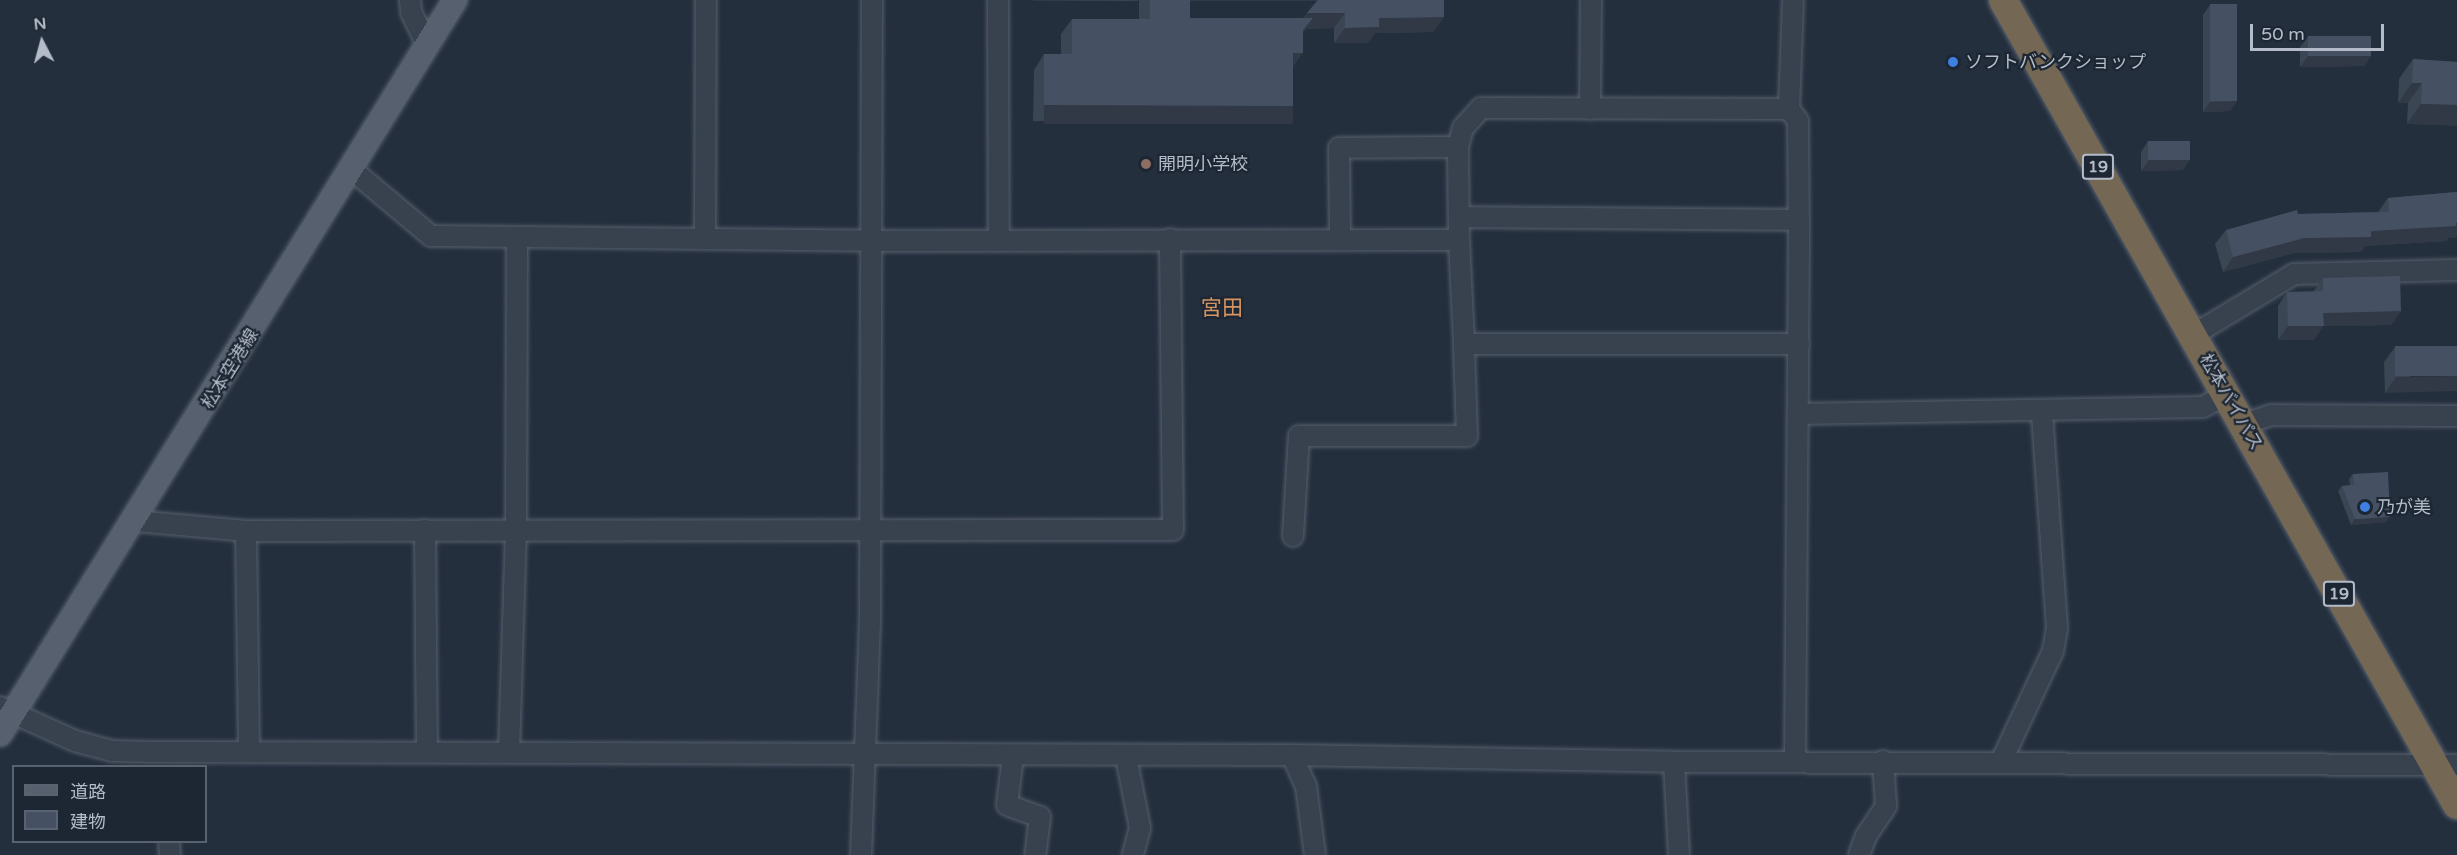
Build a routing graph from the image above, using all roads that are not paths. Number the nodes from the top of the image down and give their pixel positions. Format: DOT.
graph roads {
  1 [pos="410,0"];
  2 [pos="455,0"];
  3 [pos="706,0"];
  4 [pos="872,0"];
  5 [pos="998,0"];
  6 [pos="1591,0"];
  7 [pos="1793,0"];
  8 [pos="2003,0"];
  9 [pos="427,45"];
  10 [pos="1590,109"];
  11 [pos="1789,109"];
  12 [pos="1458,147"];
  13 [pos="350,168"];
  14 [pos="1459,218"];
  15 [pos="1799,220"];
  16 [pos="705,238"];
  17 [pos="517,239"];
  18 [pos="1170,239"];
  19 [pos="1340,240"];
  20 [pos="1459,240"];
  21 [pos="873,241"];
  22 [pos="999,241"];
  23 [pos="2457,270"];
  24 [pos="2193,335"];
  25 [pos="1464,344"];
  26 [pos="1799,344"];
  27 [pos="2226,394"];
  28 [pos="2042,411"];
  29 [pos="1798,414"];
  30 [pos="2457,416"];
  31 [pos="2244,424"];
  32 [pos="135,521"];
  33 [pos="870,529"];
  34 [pos="425,530"];
  35 [pos="516,530"];
  36 [pos="246,531"];
  37 [pos="1293,536"];
  38 [pos="8,709"];
  39 [pos="0,734"];
  40 [pos="249,752"];
  41 [pos="427,752"];
  42 [pos="509,752"];
  43 [pos="868,754"];
  44 [pos="1013,755"];
  45 [pos="1292,755"];
  46 [pos="1126,757"];
  47 [pos="164,759"];
  48 [pos="1795,761"];
  49 [pos="1883,761"];
  50 [pos="1674,762"];
  51 [pos="2001,762"];
  52 [pos="2446,765"];
  53 [pos="2457,805"];
  54 [pos="861,855"];
  55 [pos="1035,855"];
  56 [pos="1133,855"];
  57 [pos="1315,855"];
  58 [pos="1679,855"];
  59 [pos="1859,855"];
  1 -- 9 [label="street"];
  2 -- 9 [label="main road, 松本空港線"];
  3 -- 16 [label="street"];
  4 -- 21 [label="street"];
  5 -- 22 [label="street"];
  6 -- 10 [label="street"];
  7 -- 11 [label="street"];
  8 -- 24 [label="highway, 松本バイパス / 19"];
  9 -- 13 [label="main road, 松本空港線"];
  10 -- 11 [label="street"];
  10 -- 12 [label="street"];
  11 -- 15 [label="street"];
  12 -- 14 [label="street"];
  12 -- 19 [label="street"];
  13 -- 17 [label="street"];
  13 -- 32 [label="main road, 松本空港線"];
  14 -- 15 [label="street"];
  14 -- 20 [label="street"];
  15 -- 26 [label="street"];
  16 -- 17 [label="street"];
  16 -- 21 [label="street"];
  17 -- 35 [label="street"];
  18 -- 19 [label="street"];
  18 -- 22 [label="street"];
  18 -- 33 [label="street"];
  19 -- 20 [label="street"];
  20 -- 25 [label="street"];
  21 -- 22 [label="street"];
  21 -- 33 [label="street"];
  23 -- 24 [label="street"];
  24 -- 27 [label="highway, 松本バイパス / 19"];
  25 -- 26 [label="street"];
  25 -- 37 [label="street"];
  26 -- 29 [label="street"];
  27 -- 28 [label="street"];
  27 -- 31 [label="highway, 松本バイパス / 19"];
  28 -- 29 [label="street"];
  28 -- 51 [label="street"];
  29 -- 48 [label="street"];
  30 -- 31 [label="street"];
  31 -- 52 [label="highway, 松本バイパス / 19"];
  32 -- 36 [label="street"];
  32 -- 38 [label="main road, 松本空港線"];
  33 -- 35 [label="street"];
  33 -- 43 [label="street"];
  34 -- 35 [label="street"];
  34 -- 36 [label="street"];
  34 -- 41 [label="street"];
  35 -- 42 [label="street"];
  36 -- 40 [label="street"];
  38 -- 39 [label="main road, 松本空港線"];
  38 -- 47 [label="street"];
  40 -- 41 [label="street"];
  40 -- 47 [label="street"];
  41 -- 42 [label="street"];
  42 -- 43 [label="street"];
  43 -- 44 [label="street"];
  43 -- 54 [label="street"];
  44 -- 46 [label="street"];
  44 -- 55 [label="street"];
  45 -- 46 [label="street"];
  45 -- 50 [label="street"];
  45 -- 57 [label="street"];
  46 -- 56 [label="street"];
  48 -- 49 [label="street"];
  48 -- 50 [label="street"];
  49 -- 51 [label="street"];
  49 -- 59 [label="street"];
  50 -- 58 [label="street"];
  51 -- 52 [label="street"];
  52 -- 53 [label="highway, 松本バイパス / 19"];
}
